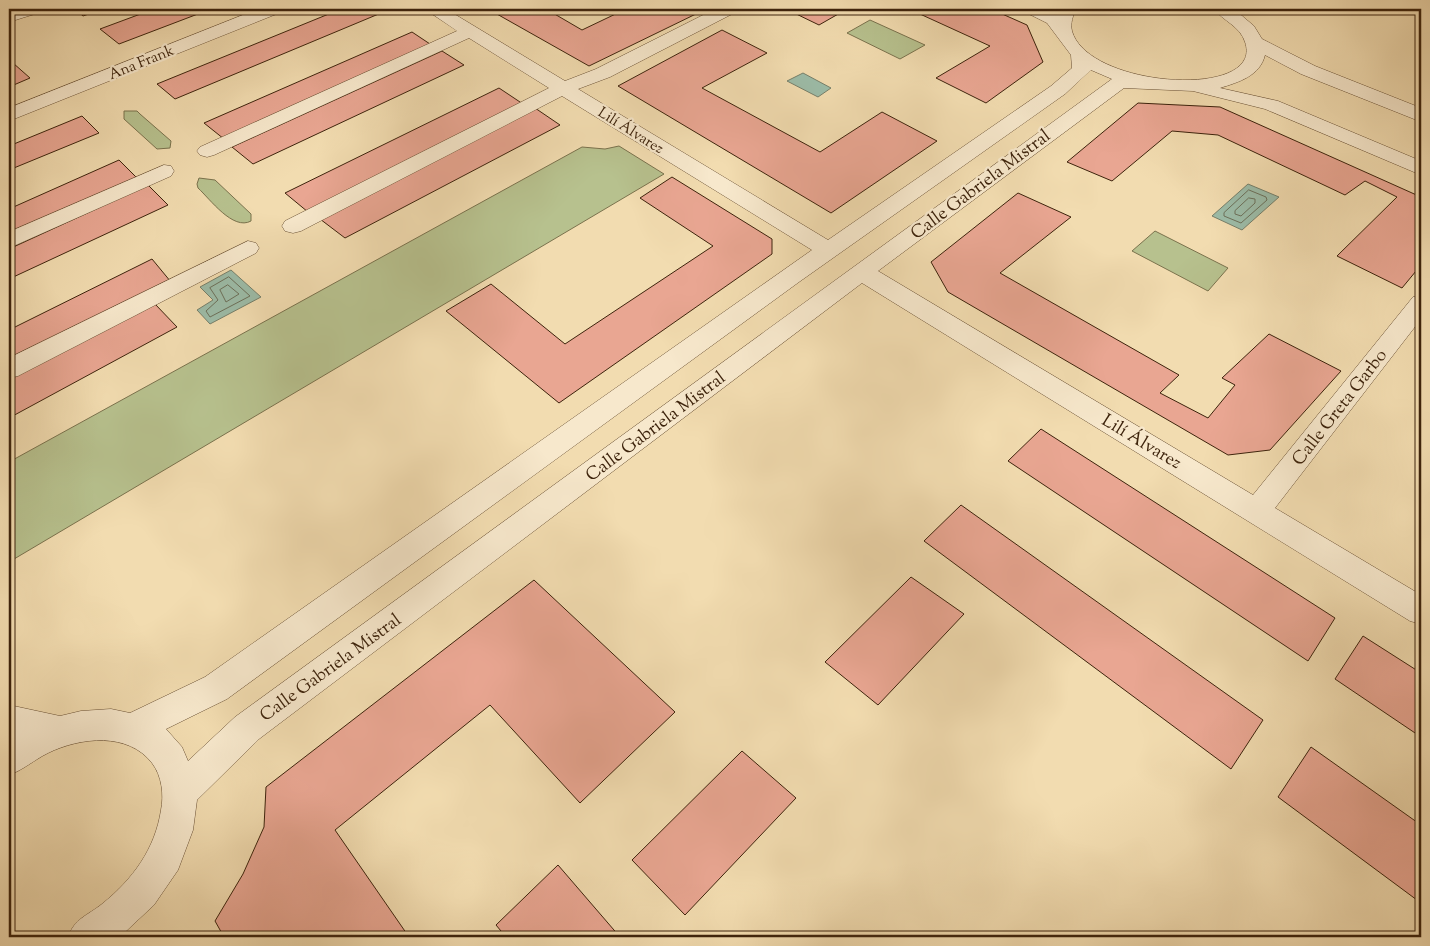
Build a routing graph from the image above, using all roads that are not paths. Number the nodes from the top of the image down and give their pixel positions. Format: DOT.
graph roads {
  1 [pos="32,9"];
  2 [pos="272,9"];
  3 [pos="434,9"];
  4 [pos="728,9"];
  5 [pos="1033,9"];
  6 [pos="1067,9"];
  7 [pos="1223,9"];
  8 [pos="9,17"];
  9 [pos="471,31"];
  10 [pos="1065,37"];
  11 [pos="1257,43"];
  12 [pos="1080,54"];
  13 [pos="1141,81"];
  14 [pos="1190,86"];
  15 [pos="564,88"];
  16 [pos="9,115"];
  17 [pos="1421,115"];
  18 [pos="207,151"];
  19 [pos="1421,170"];
  20 [pos="164,171"];
  21 [pos="293,226"];
  22 [pos="9,240"];
  23 [pos="248,248"];
  24 [pos="828,250"];
  25 [pos="863,272"];
  26 [pos="1421,303"];
  27 [pos="9,370"];
  28 [pos="1257,511"];
  29 [pos="1421,612"];
  30 [pos="9,721"];
  31 [pos="131,729"];
  32 [pos="59,732"];
  33 [pos="9,759"];
  34 [pos="181,791"];
  35 [pos="104,933"];
  1 -- 8 [label="street"];
  2 -- 16 [label="street, Ana Frank"];
  3 -- 9 [label="street, Lilí Álvarez"];
  4 -- 15 [label="street"];
  5 -- 10 [label="street"];
  6 -- 10 [label="street"];
  7 -- 11 [label="street"];
  9 -- 15 [label="street, Lilí Álvarez"];
  9 -- 18 [label="street"];
  10 -- 12 [label="street"];
  11 -- 14 [label="street"];
  11 -- 17 [label="street"];
  12 -- 13 [label="street"];
  12 -- 24 [label="street, Calle Gabriela Mistral"];
  13 -- 14 [label="street"];
  13 -- 25 [label="street, Calle Gabriela Mistral"];
  14 -- 19 [label="street"];
  15 -- 21 [label="street"];
  15 -- 24 [label="street, Lilí Álvarez"];
  20 -- 22 [label="street"];
  23 -- 27 [label="street"];
  24 -- 31 [label="street, Calle Gabriela Mistral"];
  25 -- 28 [label="street, Lilí Álvarez"];
  25 -- 34 [label="street, Calle Gabriela Mistral"];
  26 -- 28 [label="street, Calle Greta Garbo"];
  28 -- 29 [label="street, Lilí Álvarez"];
  30 -- 32 [label="street"];
  31 -- 32 [label="street"];
  31 -- 34 [label="street"];
  32 -- 33 [label="street"];
  34 -- 35 [label="street"];
}
